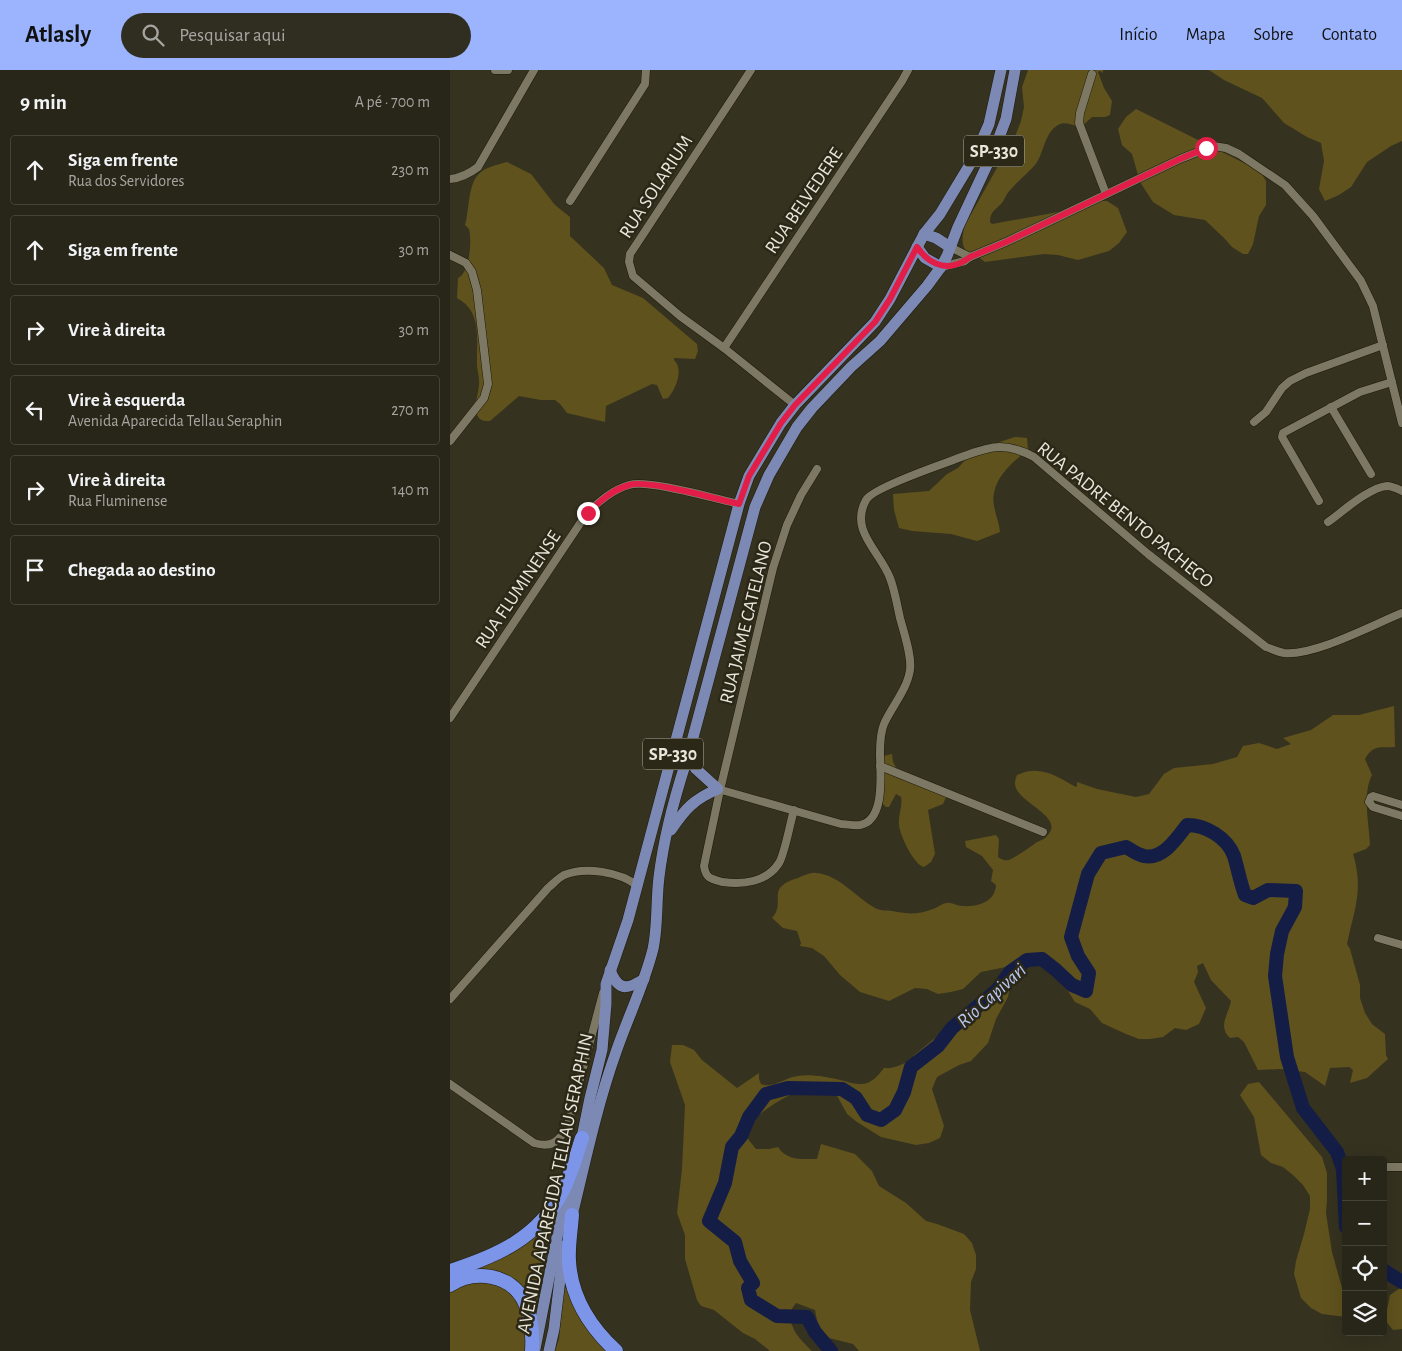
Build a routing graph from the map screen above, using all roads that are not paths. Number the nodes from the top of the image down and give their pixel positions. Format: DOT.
graph roads {
  1 [pos="495,70"];
  2 [pos="508,70"];
  3 [pos="534,70"];
  4 [pos="646,70"];
  5 [pos="751,70"];
  6 [pos="908,70"];
  7 [pos="1001,70"];
  8 [pos="1015,70"];
  9 [pos="1092,74"];
  10 [pos="450,179"];
  11 [pos="1106,194"];
  12 [pos="570,201"];
  13 [pos="924,234"];
  14 [pos="917,247"];
  15 [pos="950,247"];
  16 [pos="450,255"];
  17 [pos="970,257"];
  18 [pos="940,267"];
  19 [pos="1384,345"];
  20 [pos="724,348"];
  21 [pos="1392,382"];
  22 [pos="795,405"];
  23 [pos="1331,407"];
  24 [pos="1254,422"];
  25 [pos="1402,423"];
  26 [pos="450,441"];
  27 [pos="817,469"];
  28 [pos="1370,474"];
  29 [pos="1402,492"];
  30 [pos="1319,502"];
  31 [pos="739,504"];
  32 [pos="1328,522"];
  33 [pos="1402,613"];
  34 [pos="450,718"];
  35 [pos="688,756"];
  36 [pos="880,766"];
  37 [pos="719,790"];
  38 [pos="1402,805"];
  39 [pos="794,810"];
  40 [pos="1402,816"];
  41 [pos="1043,832"];
  42 [pos="666,838"];
  43 [pos="638,886"];
  44 [pos="1378,938"];
  45 [pos="1402,946"];
  46 [pos="610,970"];
  47 [pos="644,979"];
  48 [pos="606,984"];
  49 [pos="450,999"];
  50 [pos="450,1084"];
  51 [pos="582,1138"];
  52 [pos="1387,1167"];
  53 [pos="1402,1167"];
  54 [pos="572,1215"];
  55 [pos="450,1271"];
  56 [pos="450,1285"];
  57 [pos="533,1351"];
  58 [pos="549,1351"];
  59 [pos="616,1351"];
  1 -- 2 [label="street"];
  3 -- 10 [label="street"];
  4 -- 12 [label="street"];
  5 -- 20 [label="street, RUA SOLARIUM"];
  6 -- 20 [label="street, RUA BELVEDERE"];
  7 -- 13 [label="main road, AVENIDA APARECIDA TELLAU SERAPHIN / SP-330"];
  8 -- 15 [label="main road, AVENIDA APARECIDA TELLAU SERAPHIN / SP-330"];
  9 -- 11 [label="street"];
  11 -- 17 [label="street"];
  11 -- 19 [label="street"];
  13 -- 14 [label="main road, AVENIDA APARECIDA TELLAU SERAPHIN / SP-330"];
  13 -- 15 [label="main road"];
  14 -- 18 [label="main road"];
  14 -- 22 [label="main road, AVENIDA APARECIDA TELLAU SERAPHIN / SP-330"];
  15 -- 17 [label="street"];
  15 -- 18 [label="main road, AVENIDA APARECIDA TELLAU SERAPHIN / SP-330"];
  16 -- 26 [label="street"];
  17 -- 18 [label="street"];
  18 -- 35 [label="main road, AVENIDA APARECIDA TELLAU SERAPHIN / SP-330"];
  19 -- 21 [label="street"];
  19 -- 24 [label="street"];
  20 -- 22 [label="street, RUA SOLARIUM"];
  21 -- 23 [label="street"];
  21 -- 25 [label="street"];
  22 -- 31 [label="main road, AVENIDA APARECIDA TELLAU SERAPHIN / SP-330"];
  23 -- 28 [label="street"];
  23 -- 30 [label="street"];
  27 -- 37 [label="street, RUA JAIME CATELANO"];
  29 -- 32 [label="street"];
  31 -- 34 [label="street, RUA FLUMINENSE"];
  31 -- 43 [label="main road, AVENIDA APARECIDA TELLAU SERAPHIN / SP-330"];
  33 -- 36 [label="street, RUA PADRE BENTO PACHECO"];
  35 -- 37 [label="main road"];
  35 -- 42 [label="main road, AVENIDA APARECIDA TELLAU SERAPHIN / SP-330"];
  36 -- 39 [label="street, RUA PADRE BENTO PACHECO"];
  36 -- 41 [label="street"];
  37 -- 39 [label="street, RUA PADRE BENTO PACHECO"];
  37 -- 39 [label="street, RUA JAIME CATELANO"];
  37 -- 42 [label="main road"];
  38 -- 40 [label="street"];
  42 -- 47 [label="main road, AVENIDA APARECIDA TELLAU SERAPHIN / SP-330"];
  43 -- 46 [label="main road, AVENIDA APARECIDA TELLAU SERAPHIN / SP-330"];
  43 -- 49 [label="street"];
  44 -- 45 [label="street"];
  46 -- 47 [label="main road"];
  46 -- 48 [label="main road, AVENIDA APARECIDA TELLAU SERAPHIN / SP-330"];
  47 -- 54 [label="main road, AVENIDA APARECIDA TELLAU SERAPHIN / SP-330"];
  48 -- 50 [label="street"];
  48 -- 51 [label="main road, AVENIDA APARECIDA TELLAU SERAPHIN / SP-330"];
  51 -- 55 [label="highway"];
  51 -- 57 [label="main road, AVENIDA APARECIDA TELLAU SERAPHIN / SP-330"];
  52 -- 53 [label="street"];
  54 -- 58 [label="main road, AVENIDA APARECIDA TELLAU SERAPHIN / SP-330"];
  54 -- 59 [label="highway"];
  56 -- 57 [label="highway"];
}
